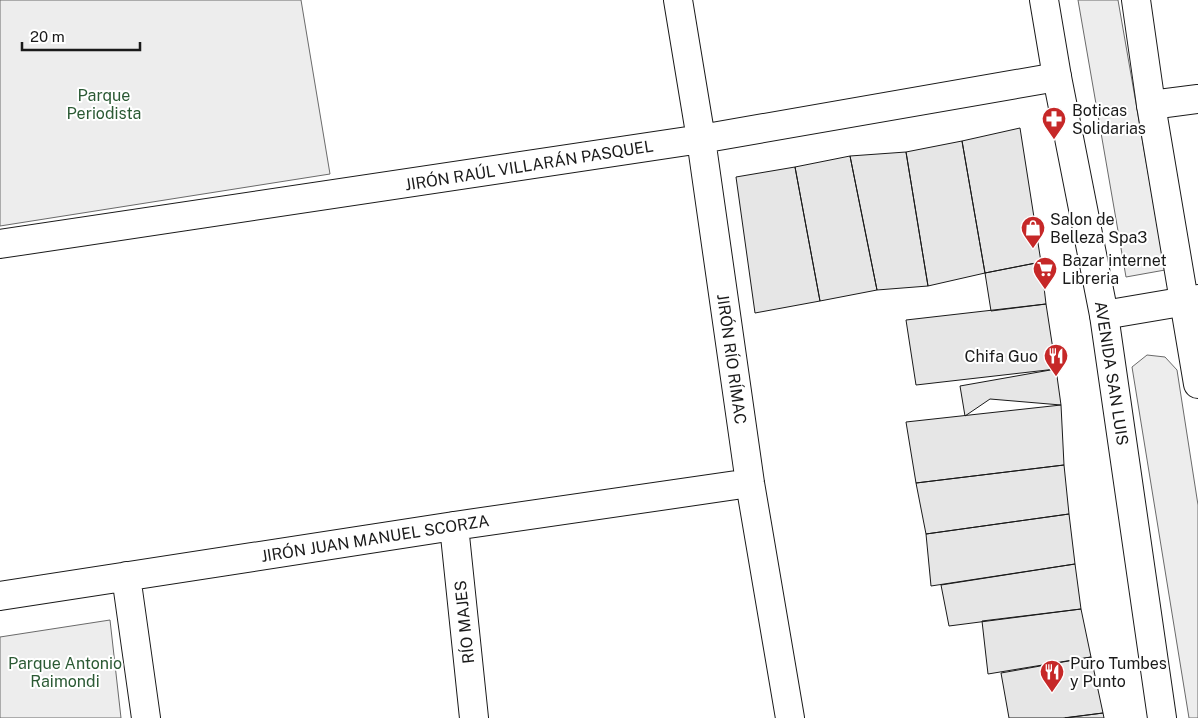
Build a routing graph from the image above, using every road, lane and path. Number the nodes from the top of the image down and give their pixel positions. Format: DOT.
graph roads {
  1 [pos="678,0"];
  2 [pos="1044,0"];
  3 [pos="1136,0"];
  4 [pos="1057,77"];
  5 [pos="1198,99"];
  6 [pos="1151,105"];
  7 [pos="702,139"];
  8 [pos="0,244"];
  9 [pos="1192,300"];
  10 [pos="1104,316"];
  11 [pos="1198,384"];
  12 [pos="750,484"];
  13 [pos="454,526"];
  14 [pos="126,576"];
  15 [pos="0,596"];
  16 [pos="146,718"];
  17 [pos="474,718"];
  18 [pos="790,718"];
  19 [pos="1162,718"];
  1 -- 7 [label="street, JIRÓN RÍO RÍMAC"];
  2 -- 4 [label="street, AVENIDA SAN LUIS"];
  3 -- 6 [label="street"];
  4 -- 7 [label="street, JIRÓN RAÚL VILLARÁN PASQUEL"];
  4 -- 10 [label="street, AVENIDA SAN LUIS"];
  5 -- 6 [label="street"];
  6 -- 9 [label="street"];
  7 -- 8 [label="street, JIRÓN RAÚL VILLARÁN PASQUEL"];
  7 -- 12 [label="street, JIRÓN RÍO RÍMAC"];
  9 -- 10 [label="street"];
  9 -- 11 [label="street"];
  10 -- 19 [label="street, AVENIDA SAN LUIS"];
  12 -- 13 [label="street, JIRÓN JUAN MANUEL SCORZA"];
  12 -- 18 [label="street, JIRÓN RÍO RÍMAC"];
  13 -- 14 [label="street, JIRÓN JUAN MANUEL SCORZA"];
  13 -- 17 [label="street, RÍO MAJES"];
  14 -- 15 [label="street, JIRÓN JUAN MANUEL SCORZA"];
  14 -- 16 [label="street"];
}
